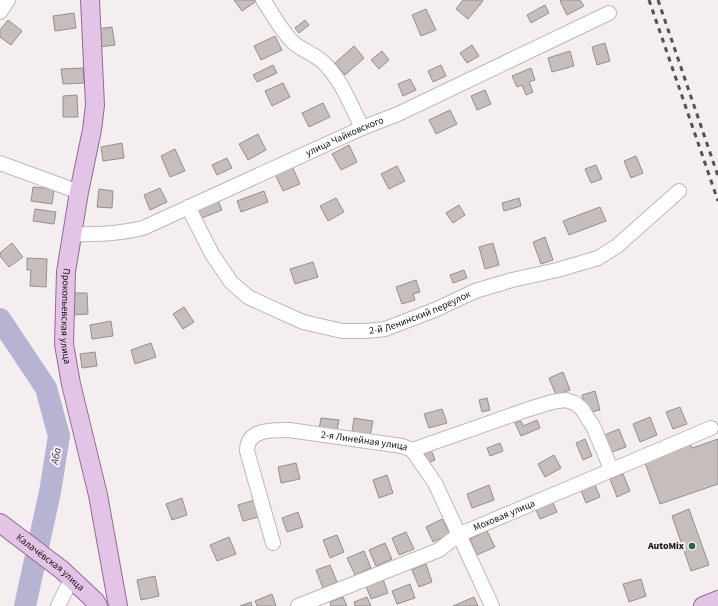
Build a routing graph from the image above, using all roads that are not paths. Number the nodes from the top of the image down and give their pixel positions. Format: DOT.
graph roads {
  1 [pos="8,0"];
  2 [pos="90,0"];
  3 [pos="263,0"];
  4 [pos="0,12"];
  5 [pos="609,13"];
  6 [pos="362,128"];
  7 [pos="0,164"];
  8 [pos="679,191"];
  9 [pos="79,192"];
  10 [pos="188,207"];
  11 [pos="72,234"];
  12 [pos="711,428"];
  13 [pos="412,450"];
  14 [pos="611,469"];
  15 [pos="6,527"];
  16 [pos="458,535"];
  17 [pos="273,543"];
  18 [pos="67,574"];
  19 [pos="718,600"];
  20 [pos="58,606"];
  21 [pos="98,606"];
  22 [pos="118,606"];
  23 [pos="298,606"];
  24 [pos="492,606"];
  25 [pos="703,606"];
  1 -- 4 [label="street"];
  2 -- 9 [label="main road, Прокопьевская улица"];
  3 -- 6 [label="street"];
  5 -- 6 [label="street, улица Чайковского"];
  6 -- 10 [label="street, улица Чайковского"];
  7 -- 9 [label="street"];
  8 -- 10 [label="street, 2-й Ленинский переулок"];
  9 -- 11 [label="main road, Прокопьевская улица"];
  10 -- 11 [label="street, улица Чайковского"];
  11 -- 22 [label="main road, Прокопьевская улица"];
  12 -- 14 [label="street, Моховая улица"];
  13 -- 14 [label="street, 2-я Линейная улица"];
  13 -- 16 [label="street"];
  13 -- 17 [label="street, 2-я Линейная улица"];
  14 -- 16 [label="street, Моховая улица"];
  15 -- 18 [label="main road, Калачёвская улица"];
  16 -- 23 [label="street, Моховая улица"];
  16 -- 24 [label="street"];
  18 -- 20 [label="street"];
  18 -- 21 [label="main road, Калачёвская улица"];
  19 -- 25 [label="main road"];
}
